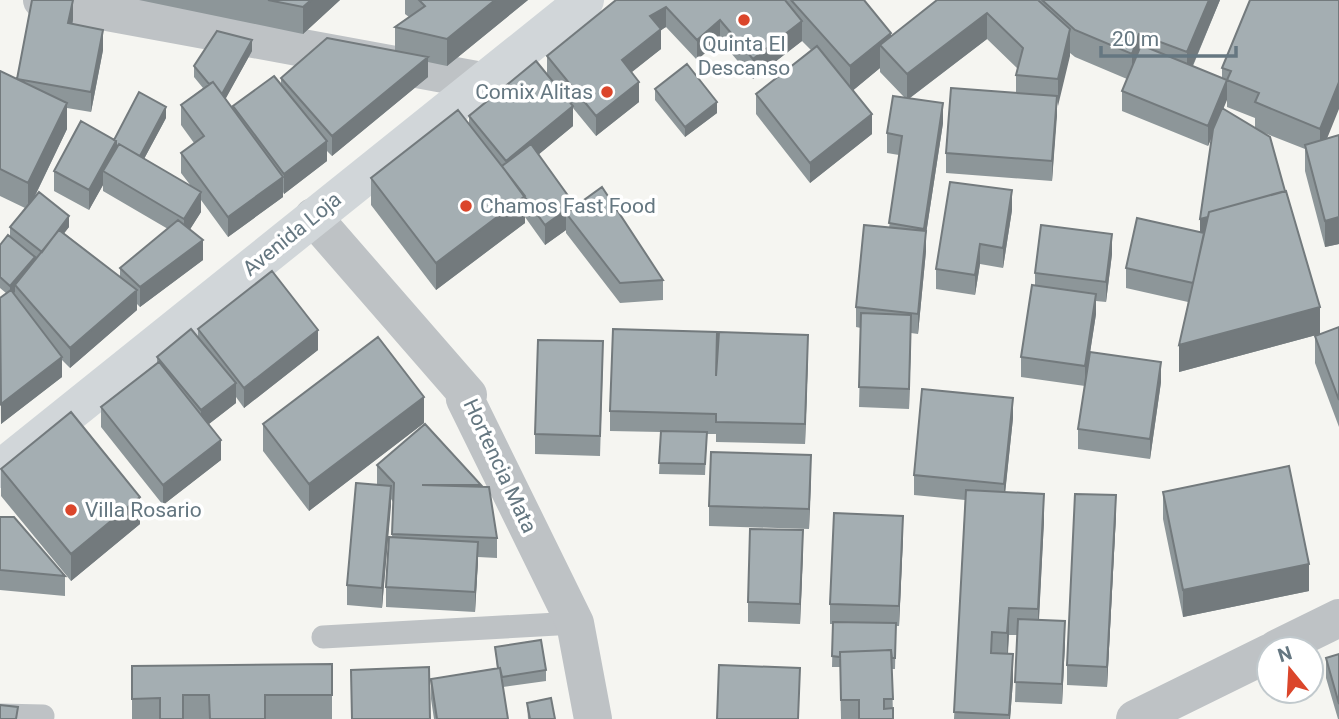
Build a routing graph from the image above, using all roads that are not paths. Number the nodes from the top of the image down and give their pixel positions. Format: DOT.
graph roads {
  1 [pos="42,0"];
  2 [pos="585,0"];
  3 [pos="482,81"];
  4 [pos="313,217"];
  5 [pos="0,469"];
  6 [pos="1339,618"];
  7 [pos="575,623"];
  8 [pos="1304,635"];
  9 [pos="323,637"];
  10 [pos="1255,660"];
  11 [pos="0,715"];
  12 [pos="43,716"];
  13 [pos="593,719"];
  14 [pos="1135,719"];
  1 -- 3 [label="street"];
  2 -- 3 [label="street, Avenida Loja"];
  3 -- 4 [label="street, Avenida Loja"];
  4 -- 5 [label="street, Avenida Loja"];
  4 -- 7 [label="street, Hortencia Mata"];
  6 -- 8 [label="street"];
  7 -- 9 [label="lane"];
  7 -- 13 [label="street, Hortencia Mata"];
  10 -- 14 [label="street"];
  11 -- 12 [label="lane"];
}
